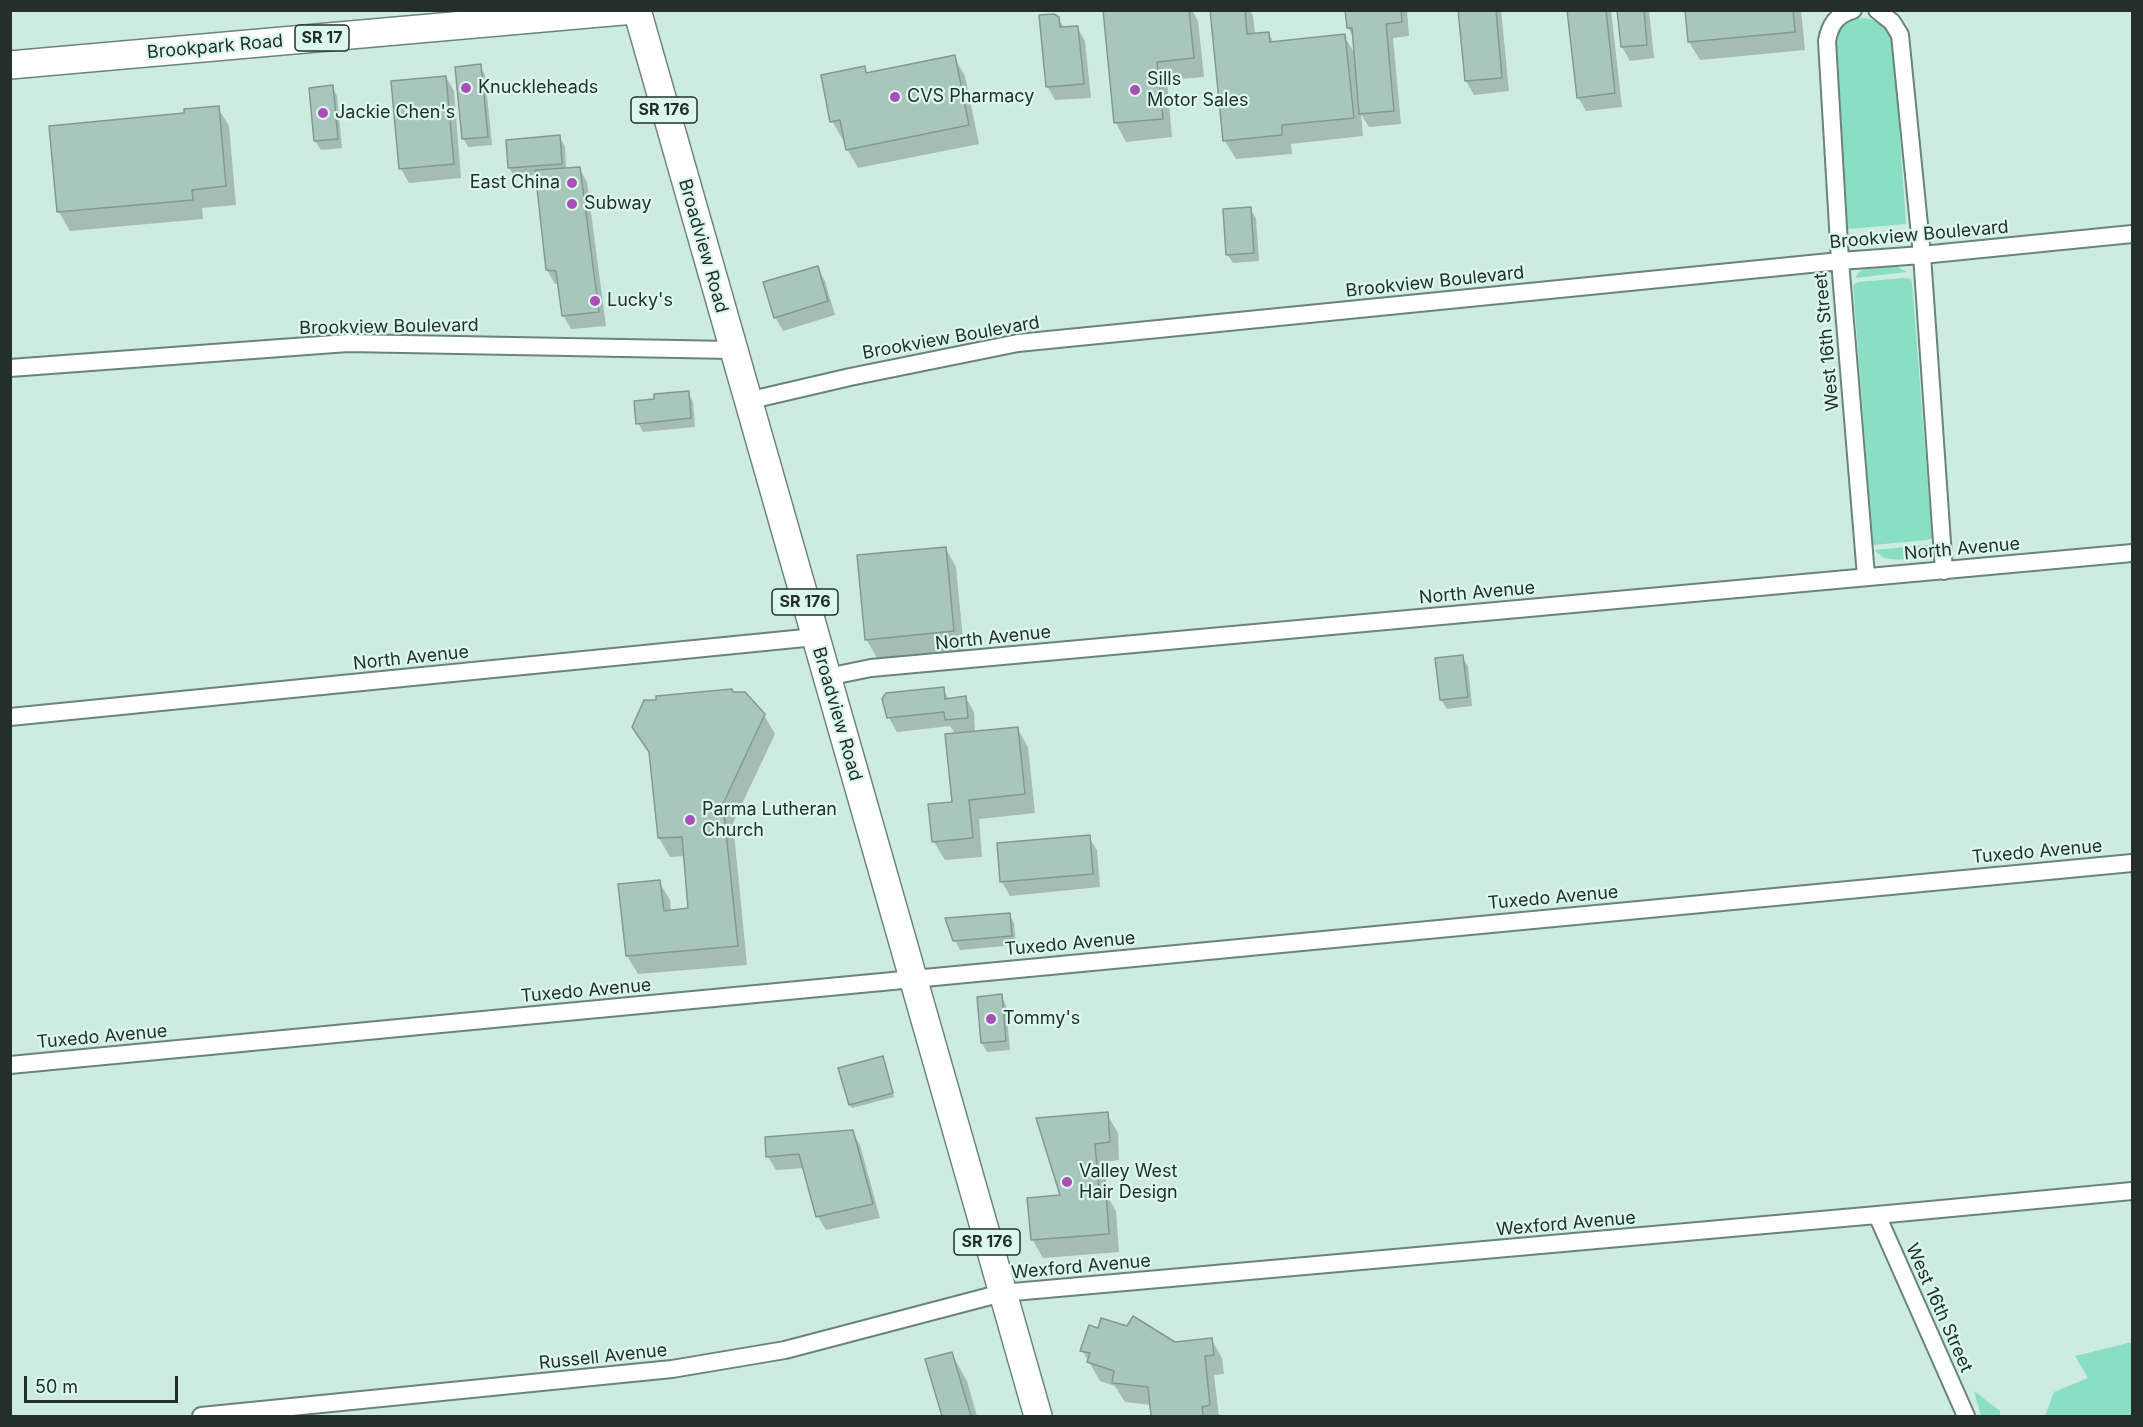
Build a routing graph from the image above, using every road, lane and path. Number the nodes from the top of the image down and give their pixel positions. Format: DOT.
graph roads {
  1 [pos="635,10"];
  2 [pos="1853,10"];
  3 [pos="1877,10"];
  4 [pos="10,65"];
  5 [pos="2133,234"];
  6 [pos="1922,255"];
  7 [pos="1840,261"];
  8 [pos="732,350"];
  9 [pos="10,368"];
  10 [pos="747,401"];
  11 [pos="2133,553"];
  12 [pos="1944,571"];
  13 [pos="1866,576"];
  14 [pos="815,637"];
  15 [pos="827,677"];
  16 [pos="10,717"];
  17 [pos="2133,862"];
  18 [pos="914,979"];
  19 [pos="10,1065"];
  20 [pos="2133,1191"];
  21 [pos="1877,1215"];
  22 [pos="1002,1293"];
  23 [pos="201,1416"];
  24 [pos="1038,1416"];
  25 [pos="1966,1416"];
  1 -- 4 [label="main road, Brookpark Road / SR 17"];
  1 -- 8 [label="main road, Broadview Road / SR 176"];
  2 -- 7 [label="street, West 16th Street"];
  3 -- 6 [label="street"];
  5 -- 6 [label="street, Brookview Boulevard"];
  6 -- 7 [label="street, Brookview Boulevard"];
  6 -- 12 [label="street"];
  7 -- 10 [label="street, Brookview Boulevard"];
  7 -- 13 [label="street, West 16th Street"];
  8 -- 9 [label="street, Brookview Boulevard"];
  8 -- 10 [label="main road, Broadview Road / SR 176"];
  10 -- 14 [label="main road, Broadview Road / SR 176"];
  11 -- 12 [label="street, North Avenue"];
  12 -- 13 [label="street, North Avenue"];
  13 -- 15 [label="street, North Avenue"];
  14 -- 15 [label="main road, Broadview Road / SR 176"];
  14 -- 16 [label="street, North Avenue"];
  15 -- 18 [label="main road, Broadview Road / SR 176"];
  17 -- 18 [label="street, Tuxedo Avenue"];
  18 -- 19 [label="street, Tuxedo Avenue"];
  18 -- 22 [label="main road, Broadview Road / SR 176"];
  20 -- 21 [label="street, Wexford Avenue"];
  21 -- 22 [label="street, Wexford Avenue"];
  21 -- 25 [label="street, West 16th Street"];
  22 -- 23 [label="street, Russell Avenue"];
  22 -- 24 [label="main road, Broadview Road / SR 176"];
}
